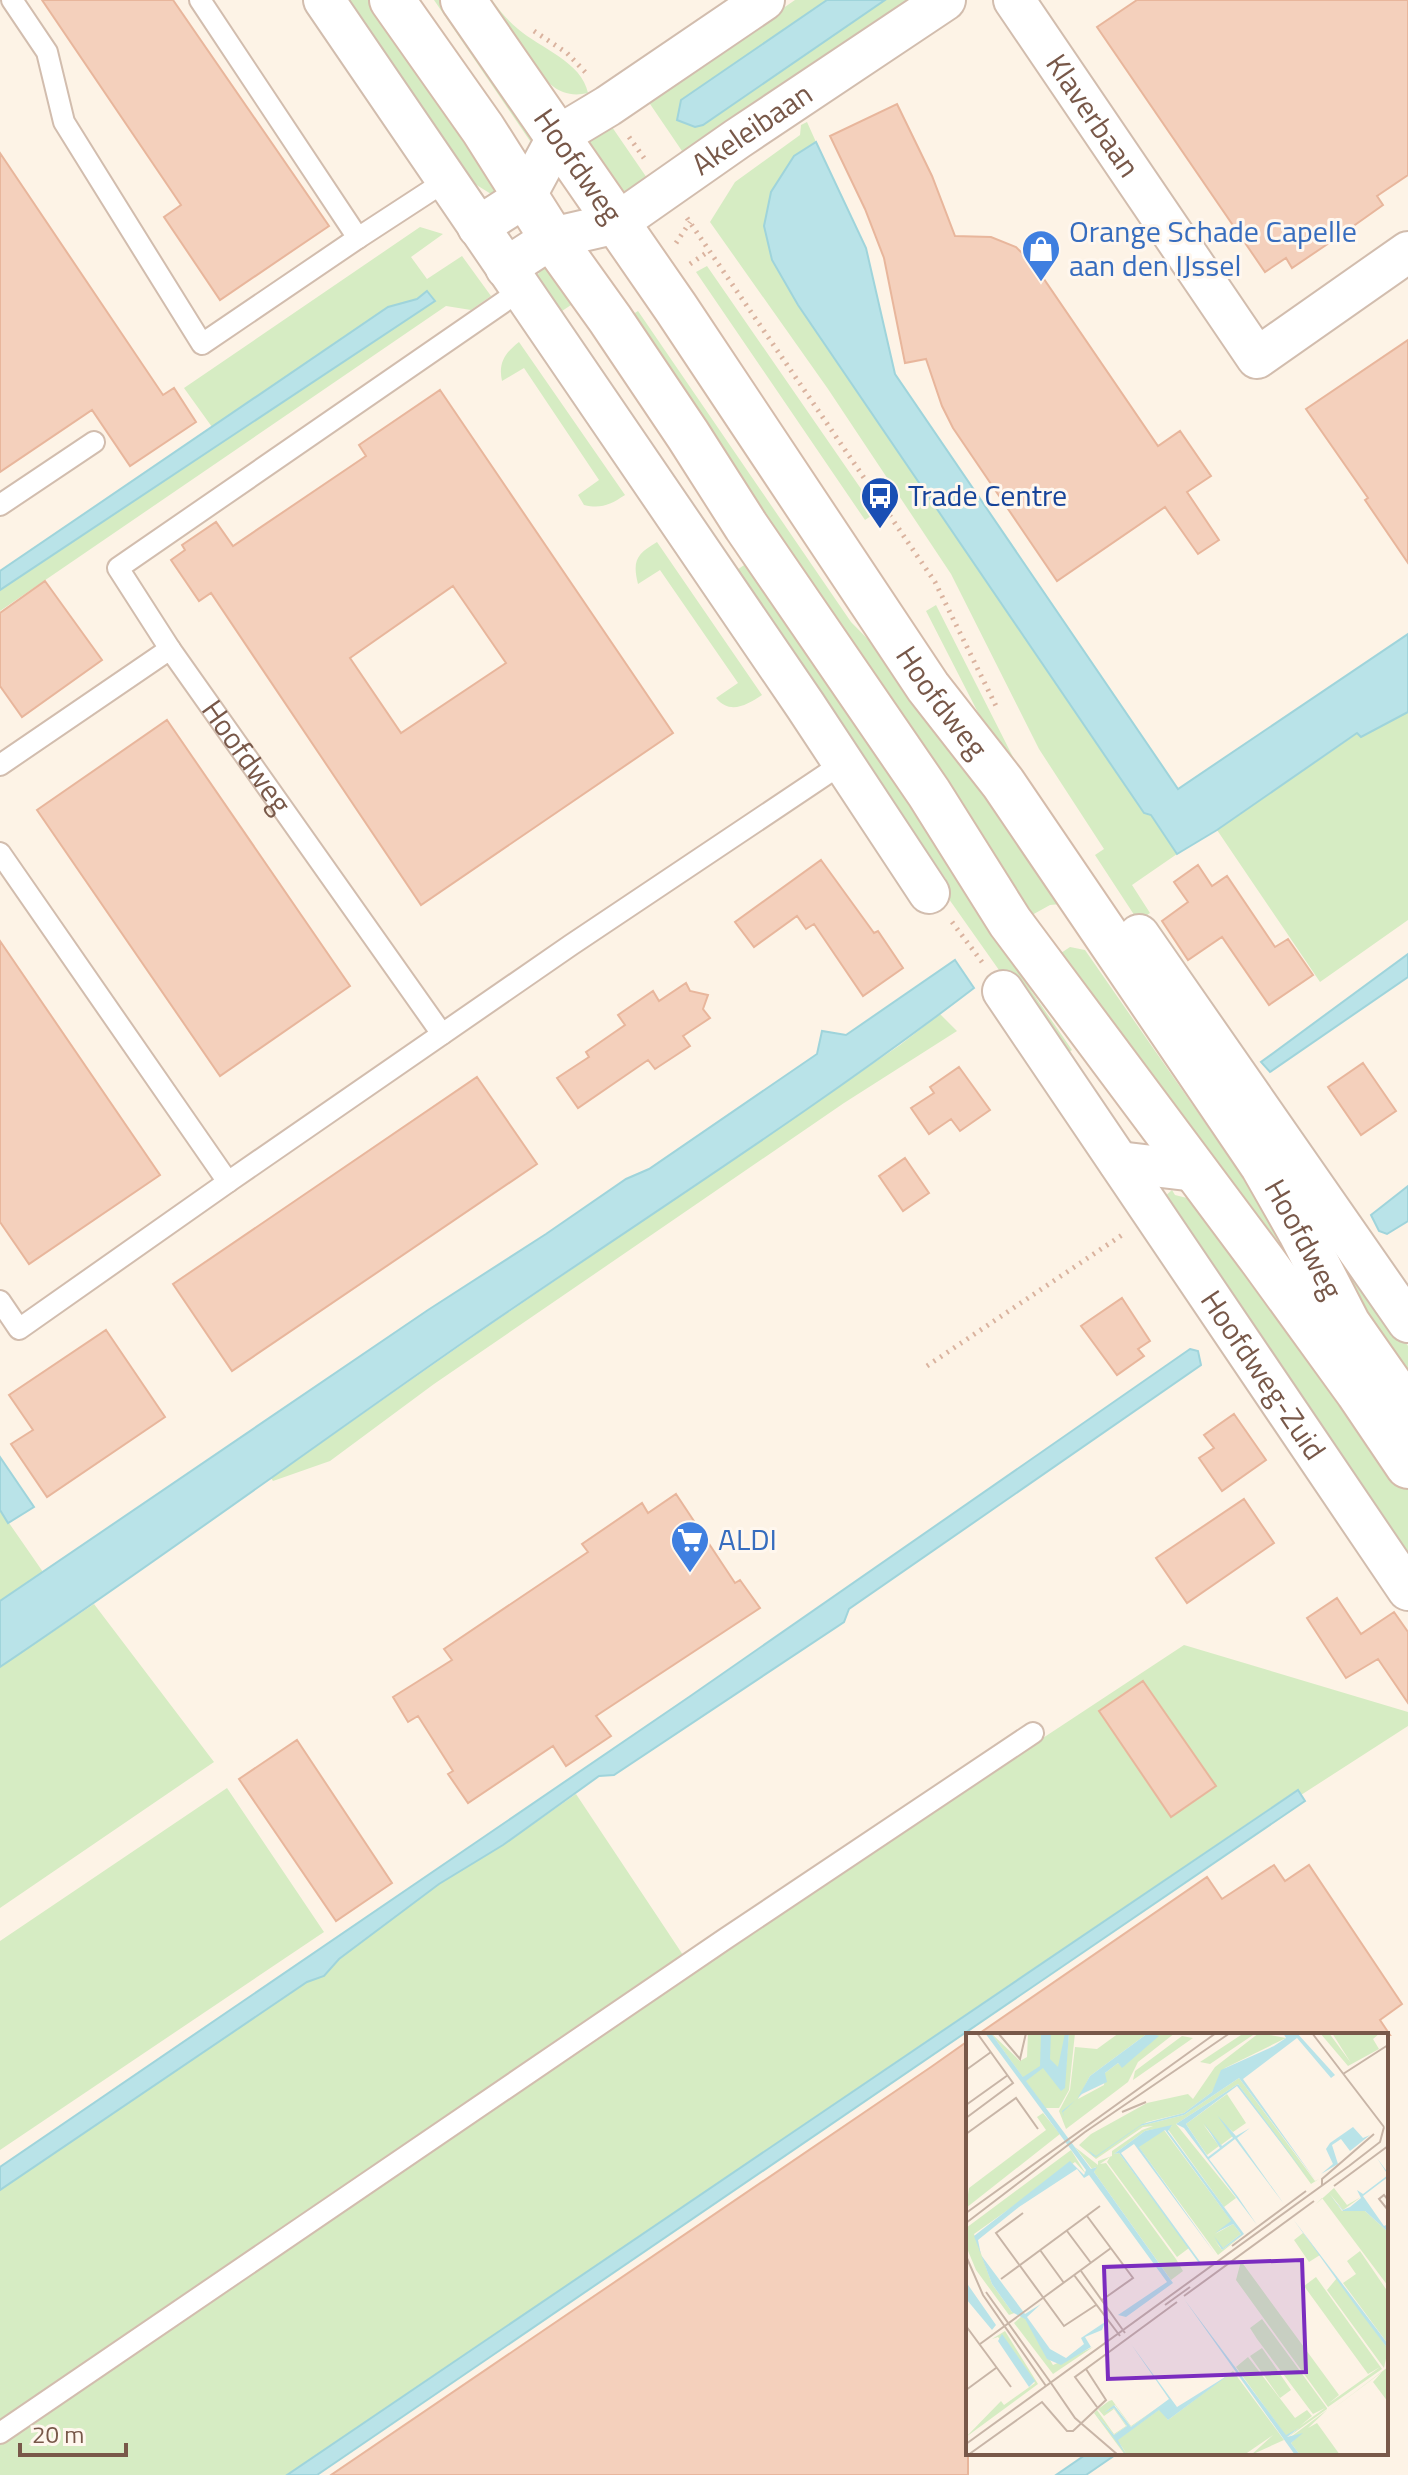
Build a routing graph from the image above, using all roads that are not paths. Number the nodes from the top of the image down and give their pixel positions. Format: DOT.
graph roads {
  1 [pos="12,0"];
  2 [pos="200,0"];
  3 [pos="324,0"];
  4 [pos="392,0"];
  5 [pos="463,0"];
  6 [pos="764,0"];
  7 [pos="945,0"];
  8 [pos="1014,0"];
  9 [pos="558,136"];
  10 [pos="447,180"];
  11 [pos="525,197"];
  12 [pos="617,223"];
  13 [pos="478,227"];
  14 [pos="358,238"];
  15 [pos="552,238"];
  16 [pos="1408,252"];
  17 [pos="514,279"];
  18 [pos="94,442"];
  19 [pos="0,505"];
  20 [pos="170,649"];
  21 [pos="843,763"];
  22 [pos="0,765"];
  23 [pos="0,853"];
  24 [pos="929,893"];
  25 [pos="1133,950"];
  26 [pos="1038,958"];
  27 [pos="1003,991"];
  28 [pos="442,1034"];
  29 [pos="1137,1095"];
  30 [pos="1119,1162"];
  31 [pos="1195,1171"];
  32 [pos="228,1182"];
  33 [pos="0,1301"];
  34 [pos="1408,1322"];
  35 [pos="1408,1410"];
  36 [pos="1408,1466"];
  37 [pos="1408,1590"];
  38 [pos="1033,1733"];
  39 [pos="0,2433"];
  1 -- 14 [label="lane"];
  2 -- 14 [label="lane"];
  3 -- 10 [label="street"];
  4 -- 11 [label="main road, Hoofdweg"];
  5 -- 9 [label="main road, Hoofdweg"];
  6 -- 9 [label="street"];
  7 -- 12 [label="street, Akeleibaan"];
  8 -- 16 [label="street, Klaverbaan"];
  9 -- 11 [label="street"];
  9 -- 12 [label="main road, Hoofdweg"];
  10 -- 13 [label="street"];
  10 -- 14 [label="lane"];
  11 -- 13 [label="street, Hoofdweg"];
  11 -- 15 [label="main road, Hoofdweg"];
  12 -- 15 [label="street, Akeleibaan"];
  12 -- 25 [label="main road, Hoofdweg"];
  13 -- 17 [label="street"];
  15 -- 17 [label="street, Hoofdweg"];
  15 -- 26 [label="main road, Hoofdweg"];
  17 -- 20 [label="lane, Hoofdweg"];
  17 -- 21 [label="street"];
  18 -- 19 [label="lane"];
  20 -- 22 [label="lane"];
  20 -- 28 [label="lane, Hoofdweg"];
  21 -- 24 [label="street"];
  21 -- 28 [label="lane"];
  23 -- 32 [label="lane"];
  25 -- 26 [label="main road"];
  25 -- 34 [label="street"];
  25 -- 35 [label="main road, Hoofdweg"];
  26 -- 29 [label="main road, Hoofdweg"];
  27 -- 30 [label="street, Hoofdweg-Zuid"];
  28 -- 32 [label="lane"];
  29 -- 30 [label="street"];
  29 -- 31 [label="main road, Hoofdweg"];
  30 -- 31 [label="street"];
  30 -- 37 [label="street, Hoofdweg-Zuid"];
  31 -- 36 [label="main road, Hoofdweg"];
  32 -- 33 [label="lane"];
  38 -- 39 [label="lane"];
}
